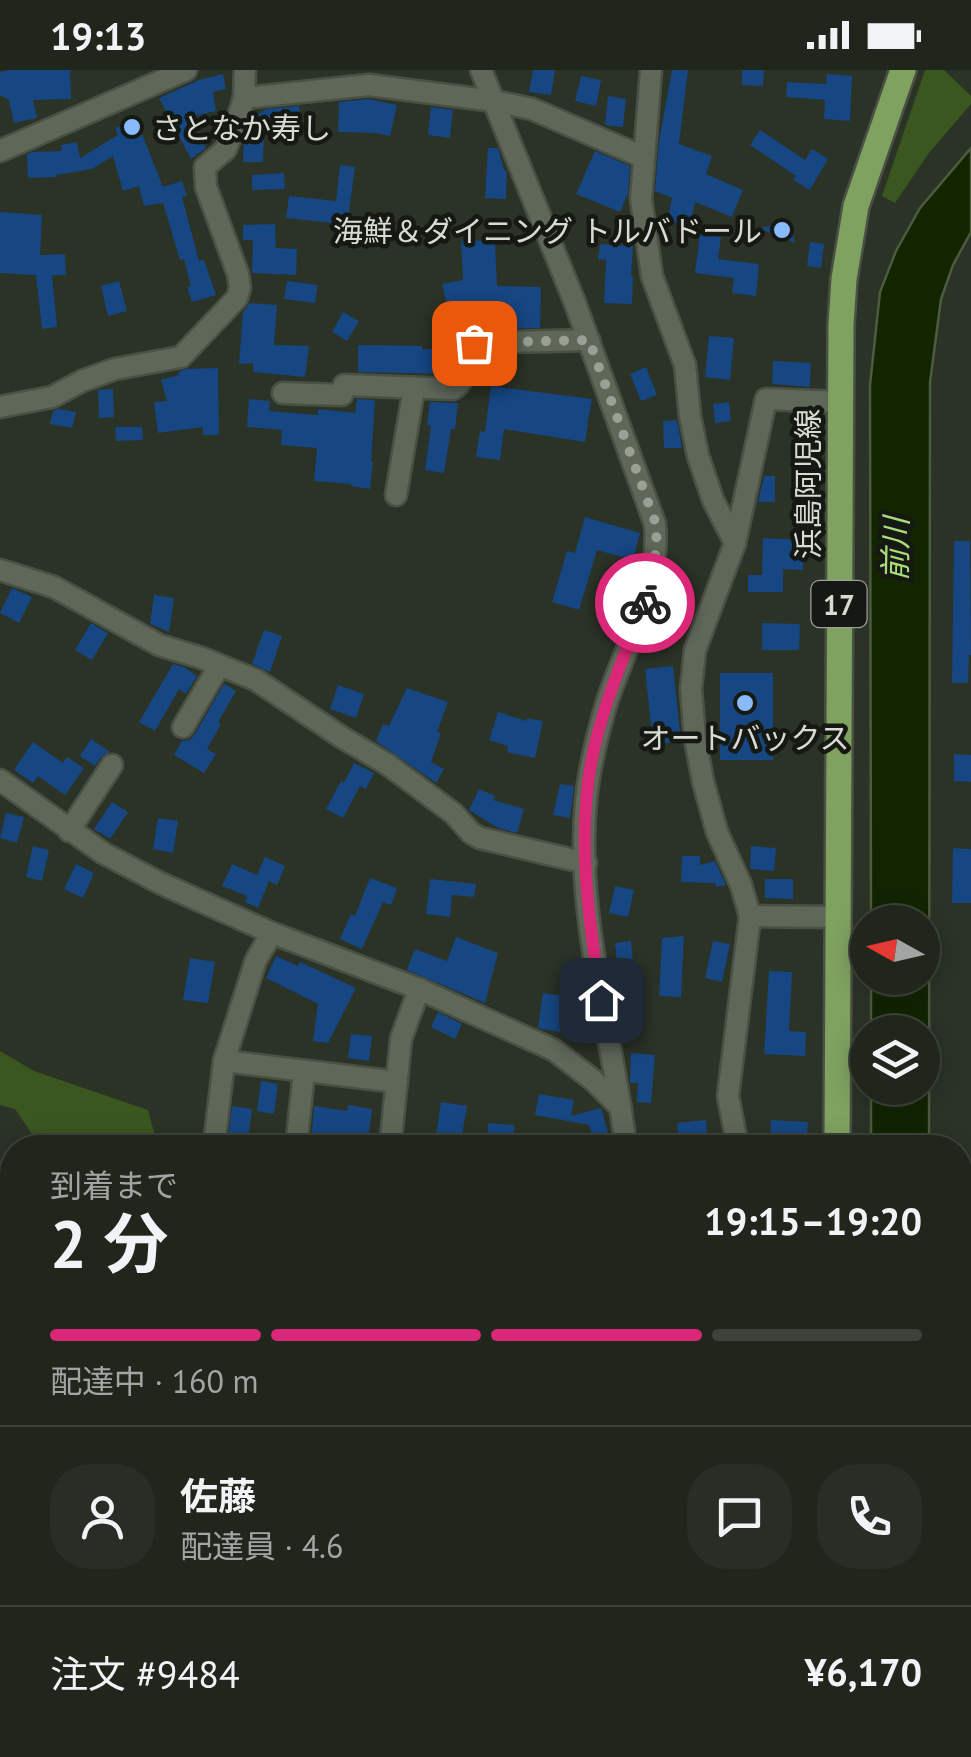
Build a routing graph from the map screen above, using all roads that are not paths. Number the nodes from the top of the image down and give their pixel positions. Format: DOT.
graph roads {
  1 [pos="186,70"];
  2 [pos="245,70"];
  3 [pos="481,70"];
  4 [pos="651,70"];
  5 [pos="903,70"];
  6 [pos="244,98"];
  7 [pos="494,101"];
  8 [pos="0,151"];
  9 [pos="644,156"];
  10 [pos="589,340"];
  11 [pos="414,388"];
  12 [pos="283,394"];
  13 [pos="839,402"];
  14 [pos="0,407"];
  15 [pos="396,495"];
  16 [pos="735,543"];
  17 [pos="0,570"];
  18 [pos="219,666"];
  19 [pos="183,727"];
  20 [pos="112,765"];
  21 [pos="0,780"];
  22 [pos="69,831"];
  23 [pos="586,863"];
  24 [pos="750,916"];
  25 [pos="838,917"];
  26 [pos="272,933"];
  27 [pos="419,989"];
  28 [pos="224,1061"];
  29 [pos="304,1072"];
  30 [pos="397,1082"];
  31 [pos="621,1108"];
  32 [pos="215,1135"];
  33 [pos="297,1135"];
  34 [pos="391,1135"];
  35 [pos="624,1135"];
  36 [pos="736,1135"];
  37 [pos="837,1135"];
  1 -- 8 [label="street"];
  2 -- 6 [label="street"];
  3 -- 7 [label="street"];
  4 -- 9 [label="street"];
  5 -- 13 [label="main road, 浜島阿児線 / 17"];
  6 -- 7 [label="street"];
  6 -- 14 [label="street"];
  7 -- 9 [label="street"];
  7 -- 10 [label="street"];
  9 -- 16 [label="street"];
  10 -- 11 [label="street"];
  10 -- 23 [label="street"];
  11 -- 12 [label="street"];
  11 -- 15 [label="street"];
  13 -- 16 [label="street"];
  13 -- 25 [label="main road, 浜島阿児線 / 17"];
  16 -- 24 [label="street"];
  17 -- 18 [label="street"];
  18 -- 19 [label="street"];
  18 -- 23 [label="street"];
  20 -- 22 [label="street"];
  21 -- 22 [label="street"];
  22 -- 26 [label="street"];
  23 -- 31 [label="street"];
  24 -- 25 [label="street"];
  24 -- 36 [label="street"];
  25 -- 37 [label="main road, 浜島阿児線 / 17"];
  26 -- 27 [label="street"];
  26 -- 28 [label="street"];
  27 -- 30 [label="street"];
  27 -- 31 [label="street"];
  28 -- 29 [label="street"];
  28 -- 32 [label="street"];
  29 -- 30 [label="street"];
  29 -- 33 [label="street"];
  30 -- 34 [label="street"];
  31 -- 35 [label="street"];
}
